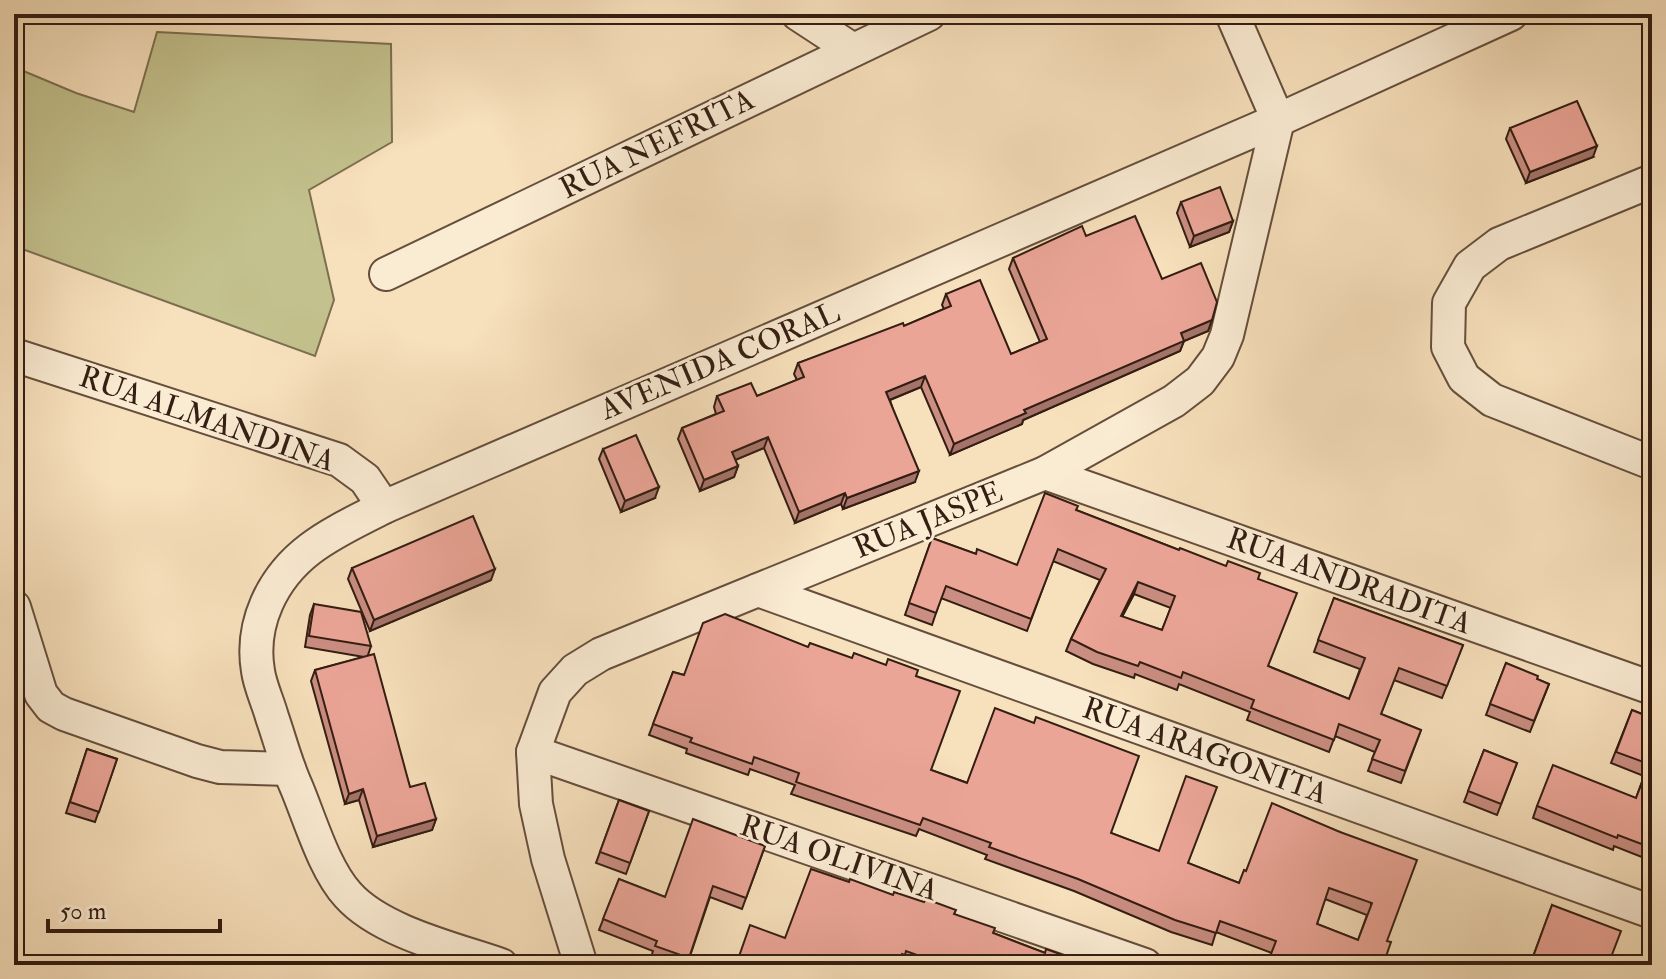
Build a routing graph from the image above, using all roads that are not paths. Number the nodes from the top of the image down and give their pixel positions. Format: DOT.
graph roads {
  1 [pos="798,14"];
  2 [pos="929,14"];
  3 [pos="1232,14"];
  4 [pos="1511,14"];
  5 [pos="853,50"];
  6 [pos="1278,120"];
  7 [pos="1652,181"];
  8 [pos="386,274"];
  9 [pos="14,355"];
  10 [pos="1652,463"];
  11 [pos="1045,473"];
  12 [pos="384,507"];
  13 [pos="758,590"];
  14 [pos="14,607"];
  15 [pos="1652,688"];
  16 [pos="533,752"];
  17 [pos="289,769"];
  18 [pos="1652,912"];
  19 [pos="501,965"];
  20 [pos="581,965"];
  21 [pos="1145,965"];
  1 -- 5 [label="street"];
  2 -- 5 [label="street, RUA NEFRITA"];
  3 -- 6 [label="street"];
  4 -- 6 [label="street, AVENIDA CORAL"];
  5 -- 8 [label="street, RUA NEFRITA"];
  6 -- 11 [label="street, RUA JASPE"];
  6 -- 12 [label="street, AVENIDA CORAL"];
  7 -- 10 [label="street"];
  9 -- 12 [label="street, RUA ALMANDINA"];
  11 -- 13 [label="street, RUA JASPE"];
  11 -- 15 [label="street, RUA ANDRADITA"];
  12 -- 17 [label="street, AVENIDA CORAL"];
  13 -- 16 [label="street, RUA JASPE"];
  13 -- 18 [label="street, RUA ARAGONITA"];
  14 -- 17 [label="street"];
  16 -- 20 [label="street, RUA JASPE"];
  16 -- 21 [label="street, RUA OLIVINA"];
  17 -- 19 [label="street, AVENIDA CORAL"];
}
